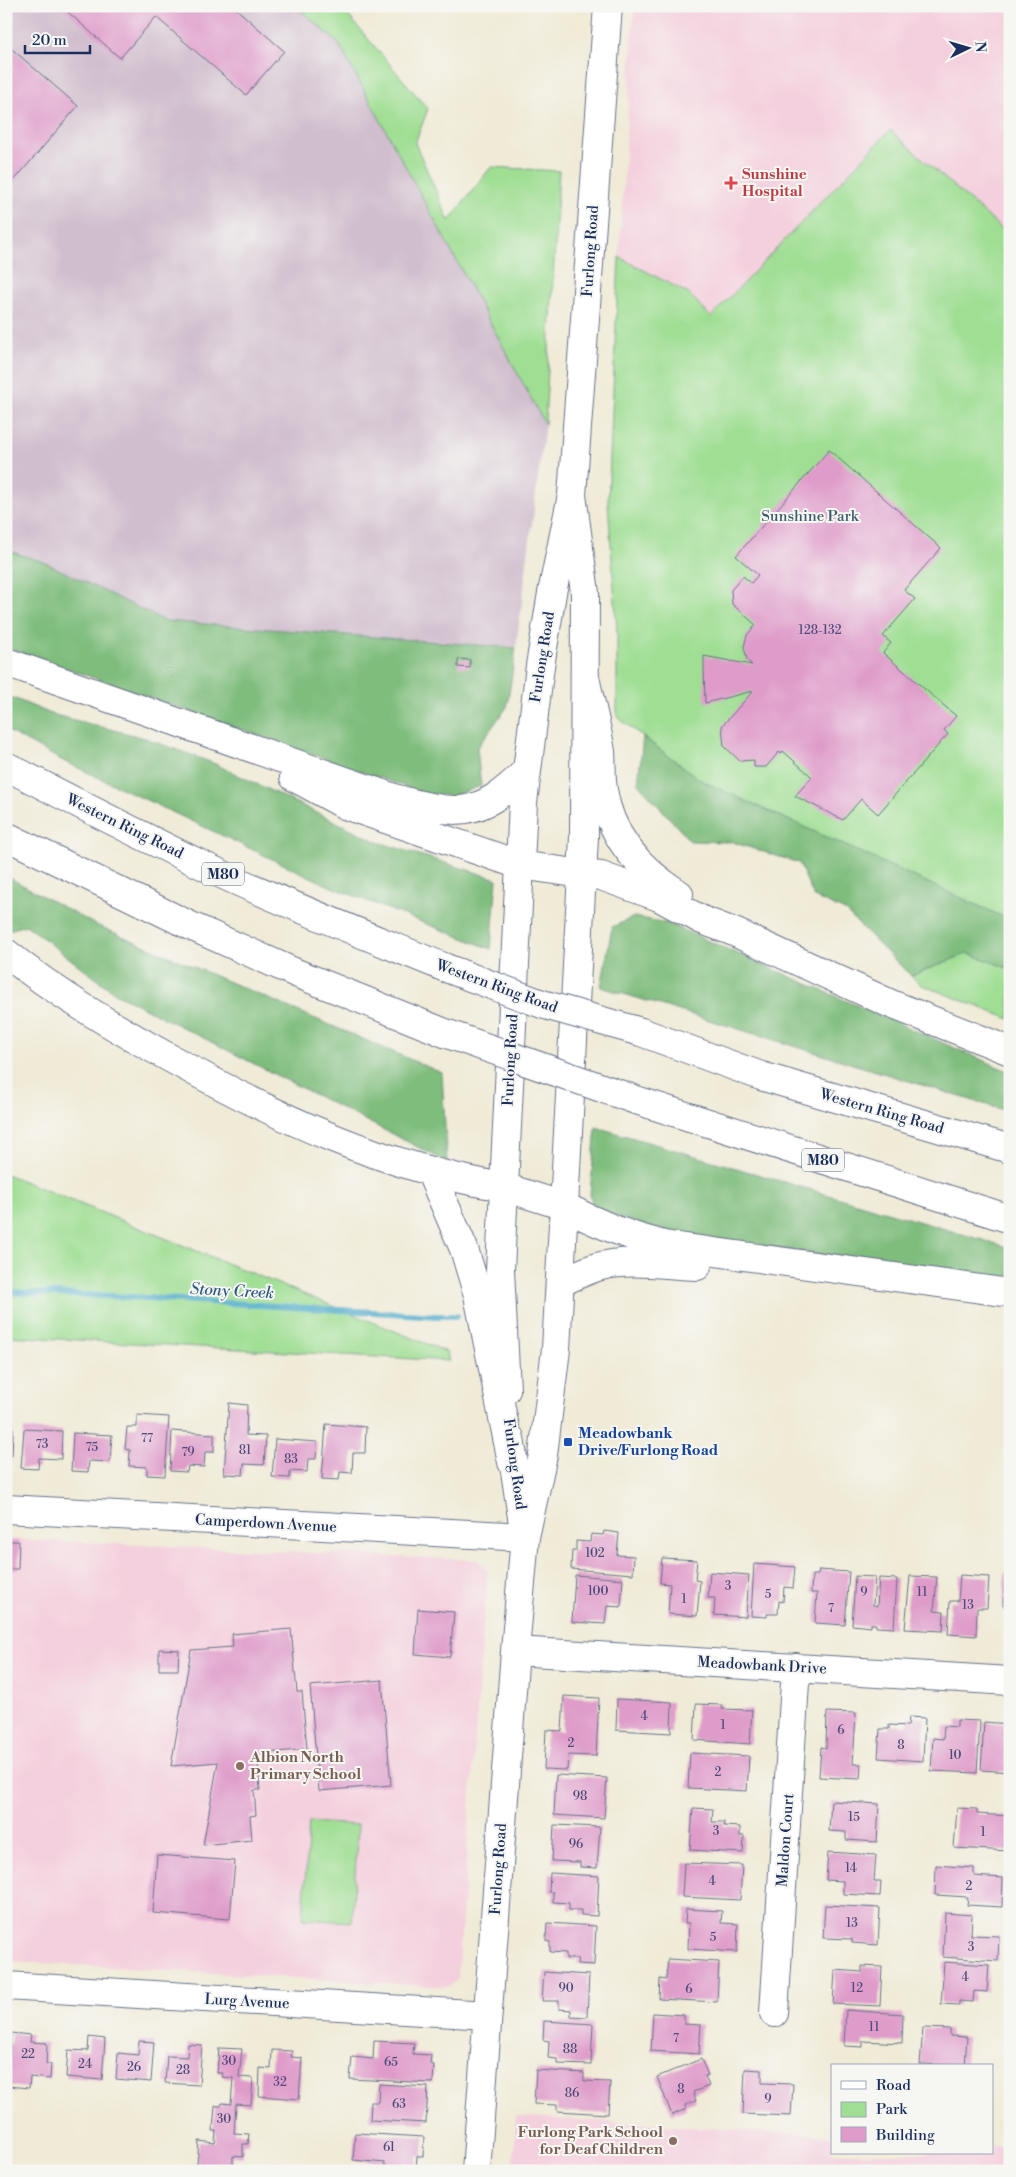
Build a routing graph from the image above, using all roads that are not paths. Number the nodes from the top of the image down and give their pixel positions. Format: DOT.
graph roads {
  1 [pos="608,6"];
  2 [pos="572,495"];
  3 [pos="6,662"];
  4 [pos="585,677"];
  5 [pos="220,737"];
  6 [pos="6,766"];
  7 [pos="526,771"];
  8 [pos="6,836"];
  9 [pos="520,865"];
  10 [pos="582,874"];
  11 [pos="734,932"];
  12 [pos="6,953"];
  13 [pos="1010,1051"];
  14 [pos="1010,1149"];
  15 [pos="431,1173"];
  16 [pos="504,1187"];
  17 [pos="564,1206"];
  18 [pos="1010,1218"];
  19 [pos="901,1279"];
  20 [pos="561,1282"];
  21 [pos="1010,1293"];
  22 [pos="512,1462"];
  23 [pos="6,1509"];
  24 [pos="525,1537"];
  25 [pos="515,1651"];
  26 [pos="796,1667"];
  27 [pos="1010,1681"];
  28 [pos="6,1986"];
  29 [pos="774,2013"];
  30 [pos="487,2015"];
  31 [pos="476,2171"];
  1 -- 2 [label="main road, Furlong Road"];
  2 -- 4 [label="main road, Furlong Road"];
  2 -- 7 [label="main road, Furlong Road"];
  3 -- 5 [label="main road"];
  4 -- 10 [label="main road, Furlong Road"];
  4 -- 11 [label="main road"];
  5 -- 7 [label="main road"];
  5 -- 9 [label="main road"];
  6 -- 14 [label="main road, Western Ring Road / M80, bridge"];
  7 -- 9 [label="main road, Furlong Road"];
  8 -- 18 [label="main road, M80, bridge"];
  9 -- 10 [label="main road"];
  9 -- 16 [label="main road, Furlong Road"];
  10 -- 11 [label="main road"];
  10 -- 17 [label="main road, Furlong Road"];
  11 -- 13 [label="main road"];
  12 -- 15 [label="main road"];
  15 -- 16 [label="main road"];
  15 -- 22 [label="main road"];
  16 -- 17 [label="main road"];
  16 -- 22 [label="main road, Furlong Road"];
  17 -- 19 [label="main road"];
  17 -- 20 [label="main road, Furlong Road"];
  19 -- 20 [label="main road"];
  19 -- 21 [label="main road"];
  20 -- 24 [label="main road, Furlong Road"];
  22 -- 24 [label="main road, Furlong Road"];
  23 -- 24 [label="main road, Camperdown Avenue"];
  24 -- 25 [label="main road, Furlong Road"];
  25 -- 26 [label="main road, Meadowbank Drive"];
  25 -- 30 [label="main road, Furlong Road"];
  26 -- 27 [label="main road, Meadowbank Drive"];
  26 -- 29 [label="main road, Maldon Court"];
  28 -- 30 [label="main road, Lurg Avenue"];
  30 -- 31 [label="main road, Furlong Road"];
}
